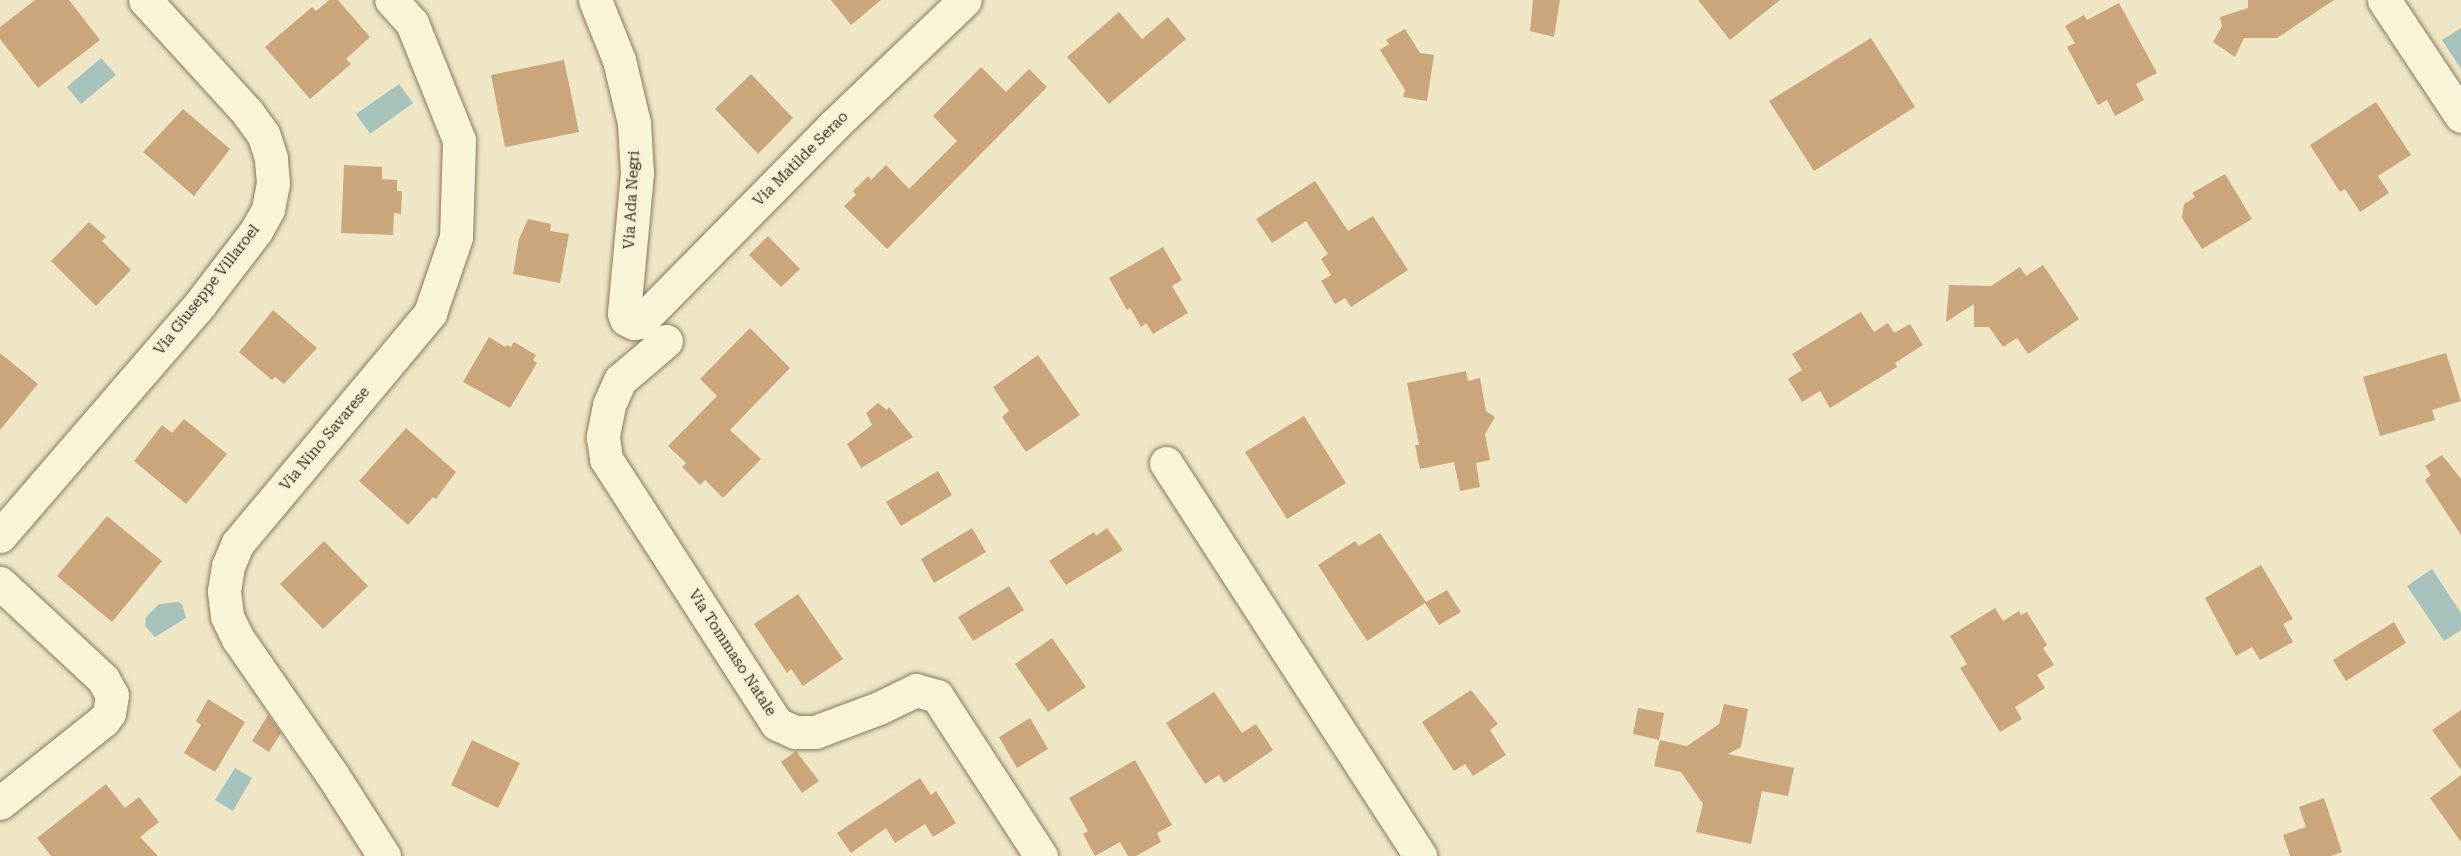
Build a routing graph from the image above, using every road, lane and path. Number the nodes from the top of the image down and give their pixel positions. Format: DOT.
graph roads {
  1 [pos="145,0"];
  2 [pos="392,0"];
  3 [pos="596,0"];
  4 [pos="966,0"];
  5 [pos="2384,0"];
  6 [pos="2461,116"];
  7 [pos="640,322"];
  8 [pos="666,341"];
  9 [pos="1166,463"];
  10 [pos="0,536"];
  11 [pos="0,583"];
  12 [pos="0,804"];
  13 [pos="384,856"];
  14 [pos="1041,856"];
  15 [pos="1420,856"];
  1 -- 10 [label="street, Via Giuseppe Villaroel"];
  2 -- 13 [label="street, Via Nino Savarese"];
  3 -- 7 [label="street, Via Ada Negri"];
  4 -- 7 [label="street, Via Matilde Serao"];
  5 -- 6 [label="street"];
  8 -- 14 [label="street, Via Tommaso Natale"];
  9 -- 15 [label="street"];
  11 -- 12 [label="street"];
}
